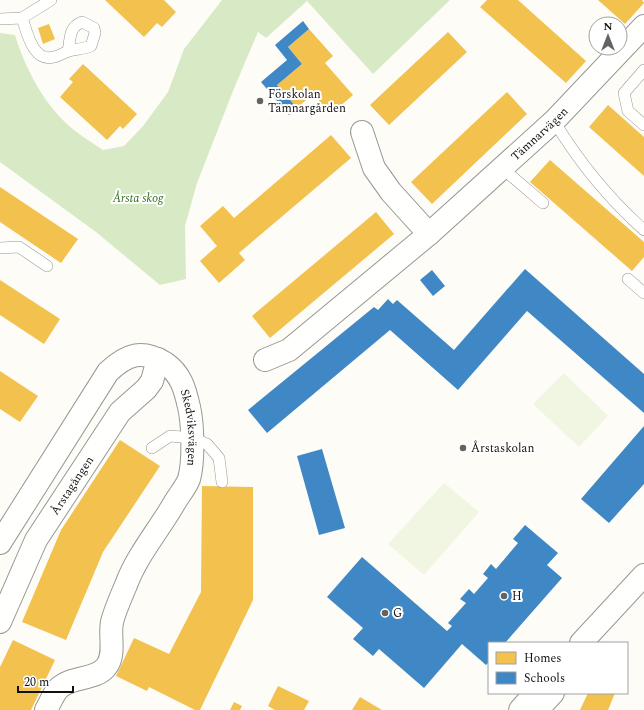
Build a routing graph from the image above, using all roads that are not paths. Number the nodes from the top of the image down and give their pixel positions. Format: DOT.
graph roads {
  1 [pos="51,0"];
  2 [pos="22,18"];
  3 [pos="0,19"];
  4 [pos="644,26"];
  5 [pos="68,51"];
  6 [pos="644,70"];
  7 [pos="554,121"];
  8 [pos="644,125"];
  9 [pos="362,132"];
  10 [pos="502,168"];
  11 [pos="543,203"];
  12 [pos="644,230"];
  13 [pos="429,234"];
  14 [pos="0,248"];
  15 [pos="47,266"];
  16 [pos="628,279"];
  17 [pos="644,293"];
  18 [pos="158,359"];
  19 [pos="265,360"];
  20 [pos="192,438"];
  21 [pos="152,448"];
  22 [pos="222,482"];
  23 [pos="2,534"];
  24 [pos="644,574"];
  25 [pos="644,595"];
  26 [pos="0,622"];
  27 [pos="582,642"];
  28 [pos="600,642"];
  29 [pos="534,694"];
  30 [pos="552,694"];
  31 [pos="46,710"];
  32 [pos="520,710"];
  33 [pos="537,710"];
  1 -- 2 [label="lane"];
  2 -- 3 [label="lane"];
  2 -- 5 [label="lane"];
  4 -- 7 [label="street, Tämnarvägen"];
  6 -- 8 [label="lane"];
  7 -- 10 [label="street, Tämnarvägen"];
  7 -- 12 [label="lane"];
  9 -- 13 [label="street"];
  10 -- 11 [label="lane"];
  10 -- 13 [label="street, Tämnarvägen"];
  13 -- 19 [label="street, Tämnarvägen"];
  14 -- 15 [label="lane"];
  16 -- 17 [label="lane"];
  18 -- 20 [label="street, Skedviksvägen"];
  18 -- 23 [label="street, Skedviksvägen"];
  18 -- 26 [label="street, Årstagången"];
  20 -- 21 [label="lane"];
  20 -- 22 [label="lane"];
  20 -- 31 [label="street, Skedviksvägen"];
  24 -- 27 [label="street"];
  25 -- 28 [label="street"];
  29 -- 32 [label="street"];
  30 -- 33 [label="street"];
}
